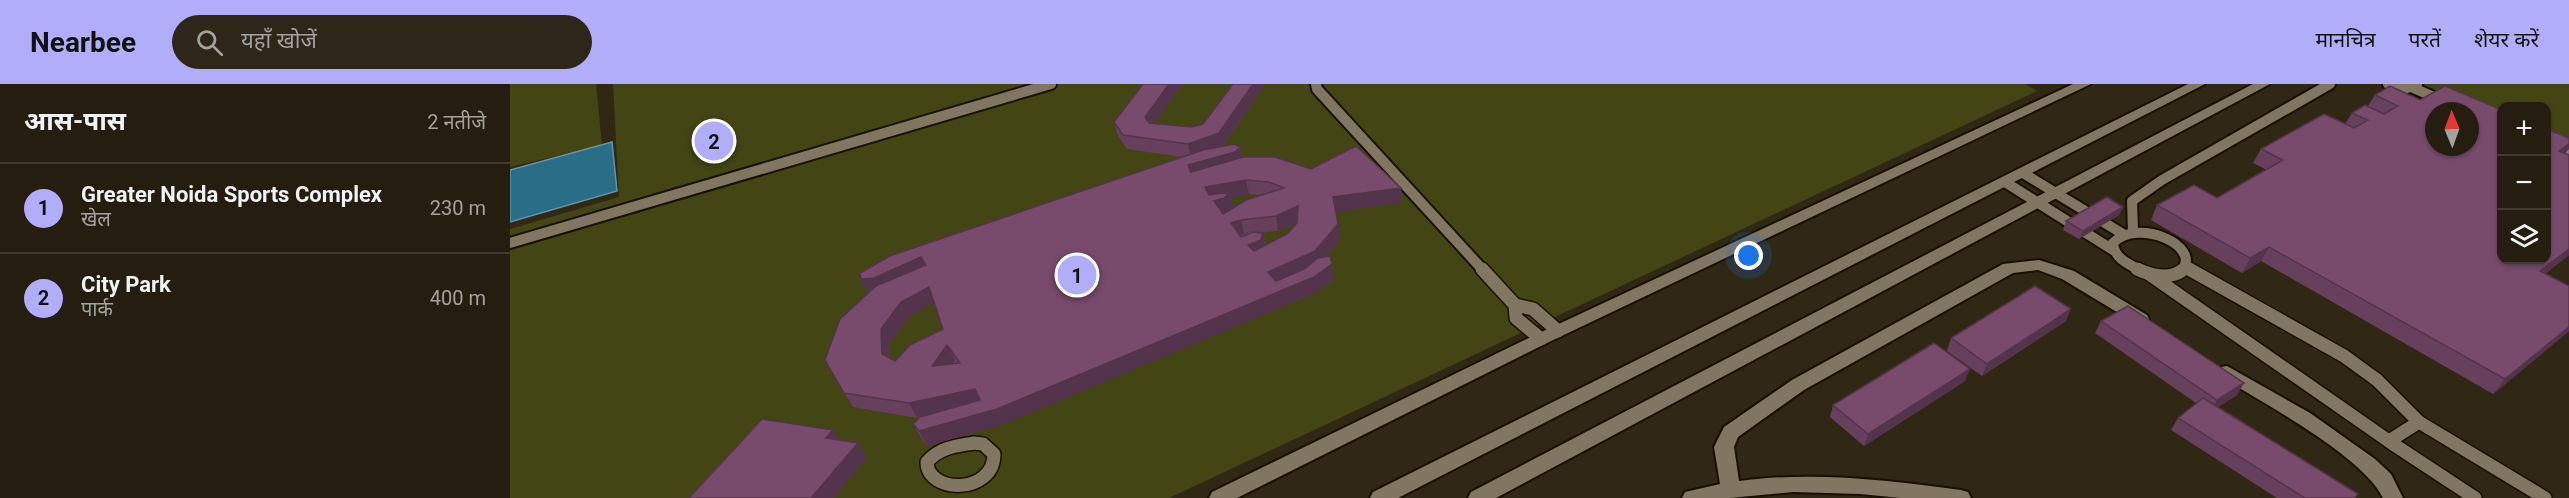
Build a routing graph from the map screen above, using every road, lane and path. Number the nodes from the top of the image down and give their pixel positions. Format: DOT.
graph roads {
  1 [pos="1051,84"];
  2 [pos="1316,84"];
  3 [pos="2084,84"];
  4 [pos="2198,84"];
  5 [pos="2263,84"];
  6 [pos="2330,84"];
  7 [pos="2388,84"];
  8 [pos="2414,86"];
  9 [pos="2447,102"];
  10 [pos="2551,147"];
  11 [pos="2569,155"];
  12 [pos="2023,173"];
  13 [pos="2005,182"];
  14 [pos="2056,193"];
  15 [pos="2038,202"];
  16 [pos="2128,233"];
  17 [pos="510,243"];
  18 [pos="2113,250"];
  19 [pos="2186,267"];
  20 [pos="2149,274"];
  21 [pos="1515,305"];
  22 [pos="1558,331"];
  23 [pos="2160,331"];
  24 [pos="1541,339"];
  25 [pos="2211,362"];
  26 [pos="2419,422"];
  27 [pos="2389,441"];
  28 [pos="1731,490"];
  29 [pos="942,494"];
  30 [pos="1219,498"];
  31 [pos="1380,498"];
  32 [pos="1478,498"];
  33 [pos="1692,498"];
  34 [pos="1961,498"];
  35 [pos="2393,498"];
  36 [pos="2475,498"];
  37 [pos="2545,498"];
  1 -- 17 [label="lane"];
  2 -- 21 [label="lane"];
  3 -- 22 [label="street"];
  4 -- 12 [label="street"];
  5 -- 14 [label="street"];
  6 -- 16 [label="lane"];
  7 -- 8 [label="lane"];
  8 -- 9 [label="lane"];
  10 -- 11 [label="lane"];
  12 -- 13 [label="street"];
  12 -- 14 [label="lane"];
  13 -- 15 [label="lane"];
  13 -- 31 [label="street"];
  14 -- 15 [label="street"];
  14 -- 16 [label="lane"];
  15 -- 18 [label="lane"];
  15 -- 32 [label="street"];
  16 -- 18 [label="lane"];
  16 -- 19 [label="lane"];
  18 -- 20 [label="lane"];
  19 -- 20 [label="lane"];
  19 -- 26 [label="lane"];
  20 -- 27 [label="lane"];
  21 -- 22 [label="lane"];
  21 -- 24 [label="lane"];
  22 -- 24 [label="street"];
  23 -- 28 [label="street"];
  24 -- 30 [label="street"];
  25 -- 35 [label="street"];
  26 -- 27 [label="lane"];
  26 -- 37 [label="lane"];
  27 -- 36 [label="lane"];
  28 -- 33 [label="street"];
  28 -- 34 [label="street"];
  29 -- 29 [label="lane"];
}
